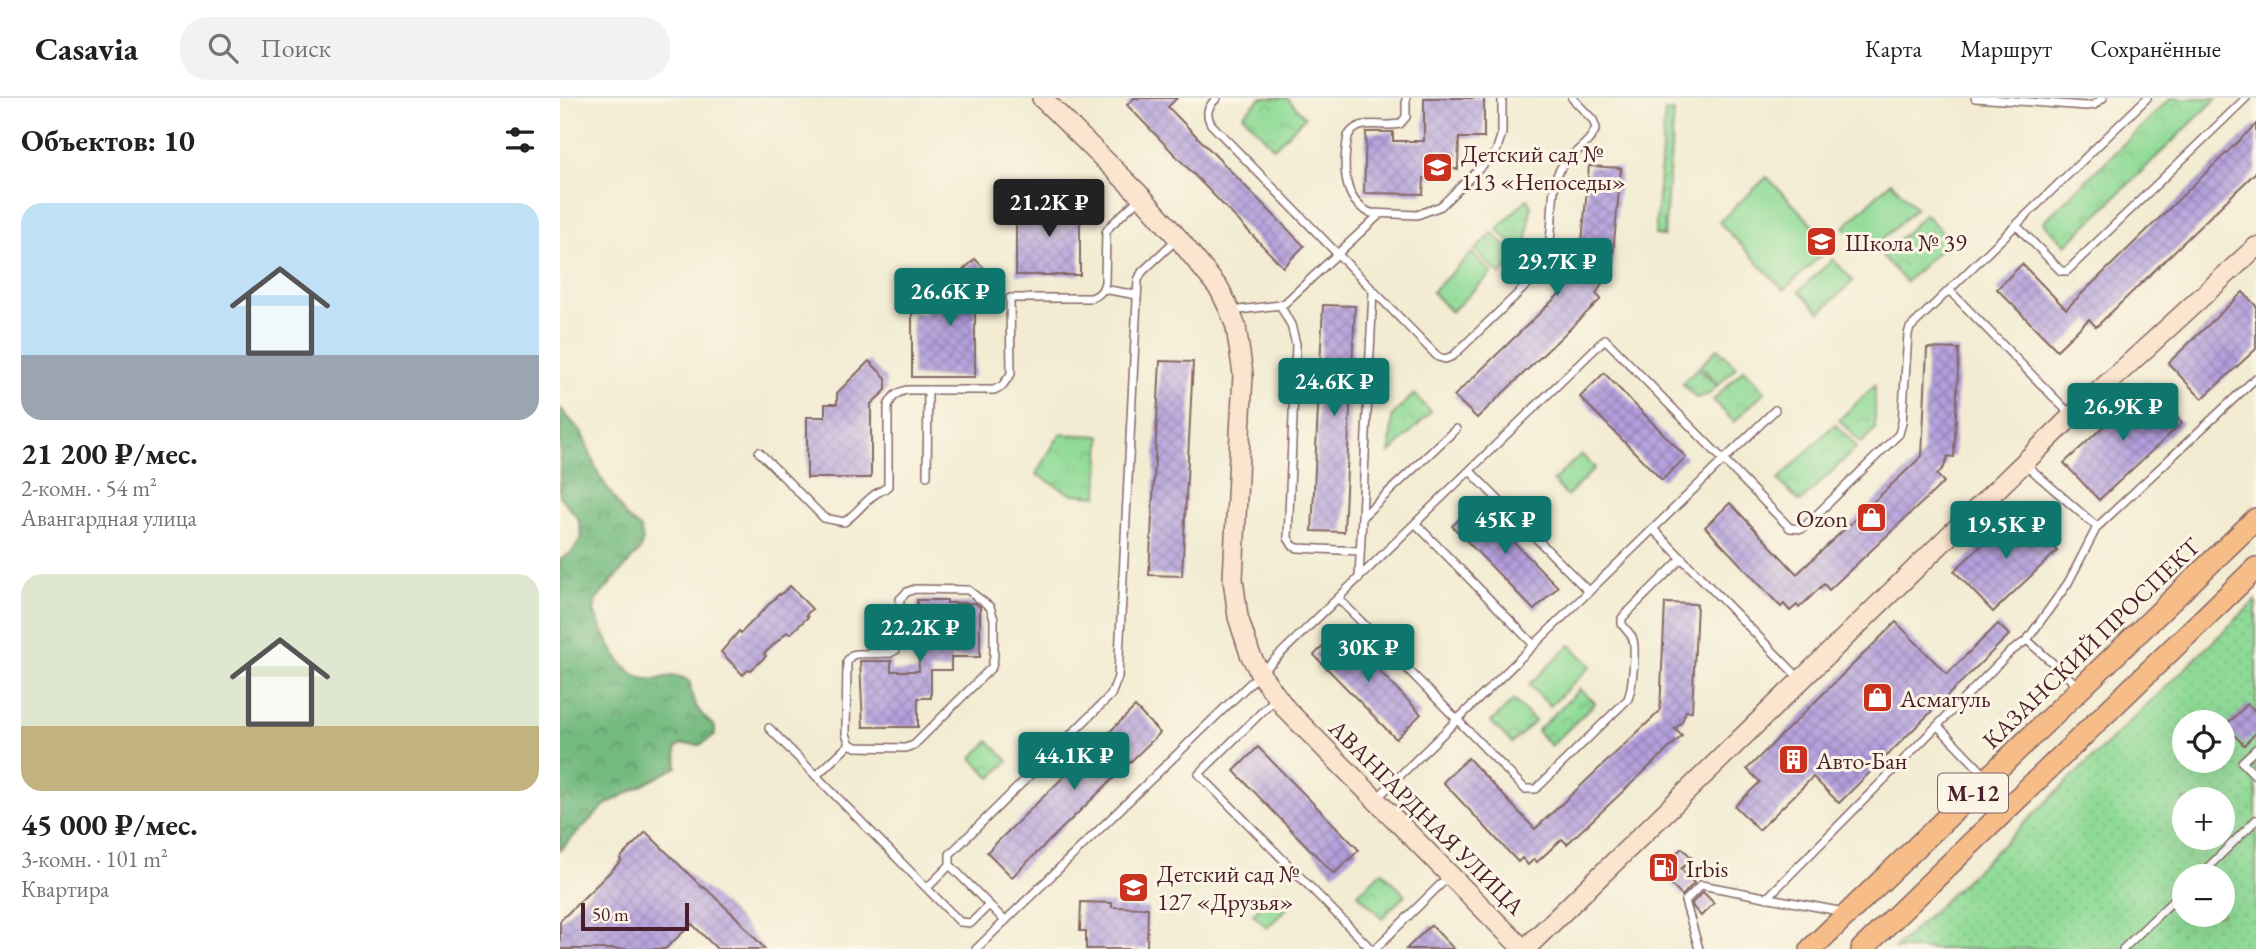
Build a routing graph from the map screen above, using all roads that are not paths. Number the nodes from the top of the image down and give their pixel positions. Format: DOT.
graph roads {
  1 [pos="1042,98"];
  2 [pos="1217,98"];
  3 [pos="1406,98"];
  4 [pos="1502,98"];
  5 [pos="1572,98"];
  6 [pos="1975,98"];
  7 [pos="2103,98"];
  8 [pos="2147,98"];
  9 [pos="2245,98"];
  10 [pos="1142,197"];
  11 [pos="1380,214"];
  12 [pos="2016,225"];
  13 [pos="1178,238"];
  14 [pos="2256,247"];
  15 [pos="1338,254"];
  16 [pos="1103,289"];
  17 [pos="1949,290"];
  18 [pos="1373,291"];
  19 [pos="1137,295"];
  20 [pos="1280,305"];
  21 [pos="1230,311"];
  22 [pos="2256,378"];
  23 [pos="928,390"];
  24 [pos="1776,410"];
  25 [pos="2071,416"];
  26 [pos="1456,429"];
  27 [pos="759,452"];
  28 [pos="1724,460"];
  29 [pos="2023,462"];
  30 [pos="1470,471"];
  31 [pos="928,476"];
  32 [pos="1362,516"];
  33 [pos="2256,519"];
  34 [pos="1416,524"];
  35 [pos="2097,527"];
  36 [pos="1653,529"];
  37 [pos="1360,551"];
  38 [pos="1682,558"];
  39 [pos="2256,568"];
  40 [pos="1359,579"];
  41 [pos="1589,592"];
  42 [pos="1339,599"];
  43 [pos="2026,640"];
  44 [pos="1534,645"];
  45 [pos="1261,675"];
  46 [pos="1800,679"];
  47 [pos="2081,689"];
  48 [pos="1277,698"];
  49 [pos="1457,720"];
  50 [pos="1938,726"];
  51 [pos="769,728"];
  52 [pos="850,744"];
  53 [pos="2256,749"];
  54 [pos="816,776"];
  55 [pos="2256,776"];
  56 [pos="1988,779"];
  57 [pos="1376,799"];
  58 [pos="2256,820"];
  59 [pos="2211,864"];
  60 [pos="950,865"];
  61 [pos="1451,874"];
  62 [pos="926,888"];
  63 [pos="1767,898"];
  64 [pos="2172,902"];
  65 [pos="989,905"];
  66 [pos="1848,913"];
  67 [pos="1005,921"];
  68 [pos="976,949"];
  69 [pos="1373,949"];
  70 [pos="1524,949"];
  71 [pos="1699,949"];
  72 [pos="1811,949"];
  73 [pos="1862,949"];
  74 [pos="2123,949"];
  1 -- 10 [label="street, АВАНГАРДНАЯ УЛИЦА"];
  2 -- 15 [label="lane"];
  3 -- 11 [label="lane"];
  4 -- 11 [label="lane"];
  5 -- 18 [label="lane"];
  6 -- 7 [label="lane"];
  8 -- 12 [label="lane"];
  9 -- 12 [label="lane"];
  10 -- 13 [label="street, АВАНГАРДНАЯ УЛИЦА"];
  10 -- 16 [label="lane"];
  11 -- 15 [label="lane"];
  12 -- 17 [label="lane"];
  13 -- 19 [label="lane"];
  13 -- 21 [label="street, АВАНГАРДНАЯ УЛИЦА"];
  14 -- 25 [label="street, АВАНГАРДНАЯ УЛИЦА"];
  15 -- 18 [label="lane"];
  15 -- 20 [label="lane"];
  16 -- 19 [label="lane"];
  16 -- 23 [label="lane"];
  17 -- 25 [label="lane"];
  17 -- 28 [label="lane"];
  18 -- 32 [label="lane"];
  19 -- 60 [label="lane"];
  20 -- 21 [label="lane"];
  20 -- 37 [label="lane"];
  21 -- 45 [label="street, АВАНГАРДНАЯ УЛИЦА"];
  22 -- 35 [label="lane"];
  23 -- 27 [label="lane"];
  23 -- 31 [label="lane"];
  24 -- 28 [label="lane"];
  25 -- 29 [label="street, АВАНГАРДНАЯ УЛИЦА"];
  26 -- 32 [label="lane"];
  28 -- 30 [label="lane"];
  28 -- 36 [label="lane"];
  29 -- 35 [label="lane"];
  29 -- 46 [label="street, АВАНГАРДНАЯ УЛИЦА"];
  30 -- 34 [label="lane"];
  30 -- 41 [label="lane"];
  32 -- 37 [label="lane"];
  33 -- 47 [label="main road, КАЗАНСКИЙ ПРОСПЕКТ / М-12"];
  34 -- 40 [label="lane"];
  34 -- 44 [label="lane"];
  35 -- 43 [label="lane"];
  36 -- 38 [label="lane"];
  36 -- 41 [label="lane"];
  37 -- 40 [label="lane"];
  38 -- 46 [label="lane"];
  38 -- 49 [label="lane"];
  39 -- 73 [label="main road, М-12"];
  40 -- 42 [label="lane"];
  41 -- 44 [label="lane"];
  42 -- 45 [label="lane"];
  42 -- 49 [label="lane"];
  43 -- 47 [label="lane"];
  43 -- 50 [label="lane"];
  44 -- 49 [label="lane"];
  45 -- 48 [label="street, АВАНГАРДНАЯ УЛИЦА"];
  45 -- 67 [label="lane"];
  46 -- 70 [label="street, АВАНГАРДНАЯ УЛИЦА"];
  47 -- 56 [label="main road, КАЗАНСКИЙ ПРОСПЕКТ / М-12"];
  48 -- 57 [label="street, АВАНГАРДНАЯ УЛИЦА"];
  48 -- 69 [label="lane"];
  49 -- 57 [label="lane"];
  50 -- 56 [label="lane"];
  50 -- 63 [label="lane"];
  51 -- 54 [label="lane"];
  52 -- 52 [label="lane"];
  52 -- 54 [label="lane"];
  53 -- 55 [label="lane"];
  54 -- 62 [label="lane"];
  56 -- 66 [label="main road, КАЗАНСКИЙ ПРОСПЕКТ / М-12"];
  57 -- 61 [label="street, АВАНГАРДНАЯ УЛИЦА"];
  58 -- 59 [label="lane"];
  60 -- 62 [label="lane"];
  60 -- 65 [label="lane"];
  61 -- 69 [label="lane"];
  61 -- 70 [label="street, АВАНГАРДНАЯ УЛИЦА"];
  62 -- 65 [label="lane"];
  63 -- 66 [label="lane"];
  63 -- 71 [label="lane"];
  64 -- 74 [label="lane"];
  65 -- 67 [label="lane"];
  66 -- 72 [label="main road, КАЗАНСКИЙ ПРОСПЕКТ / М-12"];
  67 -- 68 [label="lane"];
}
